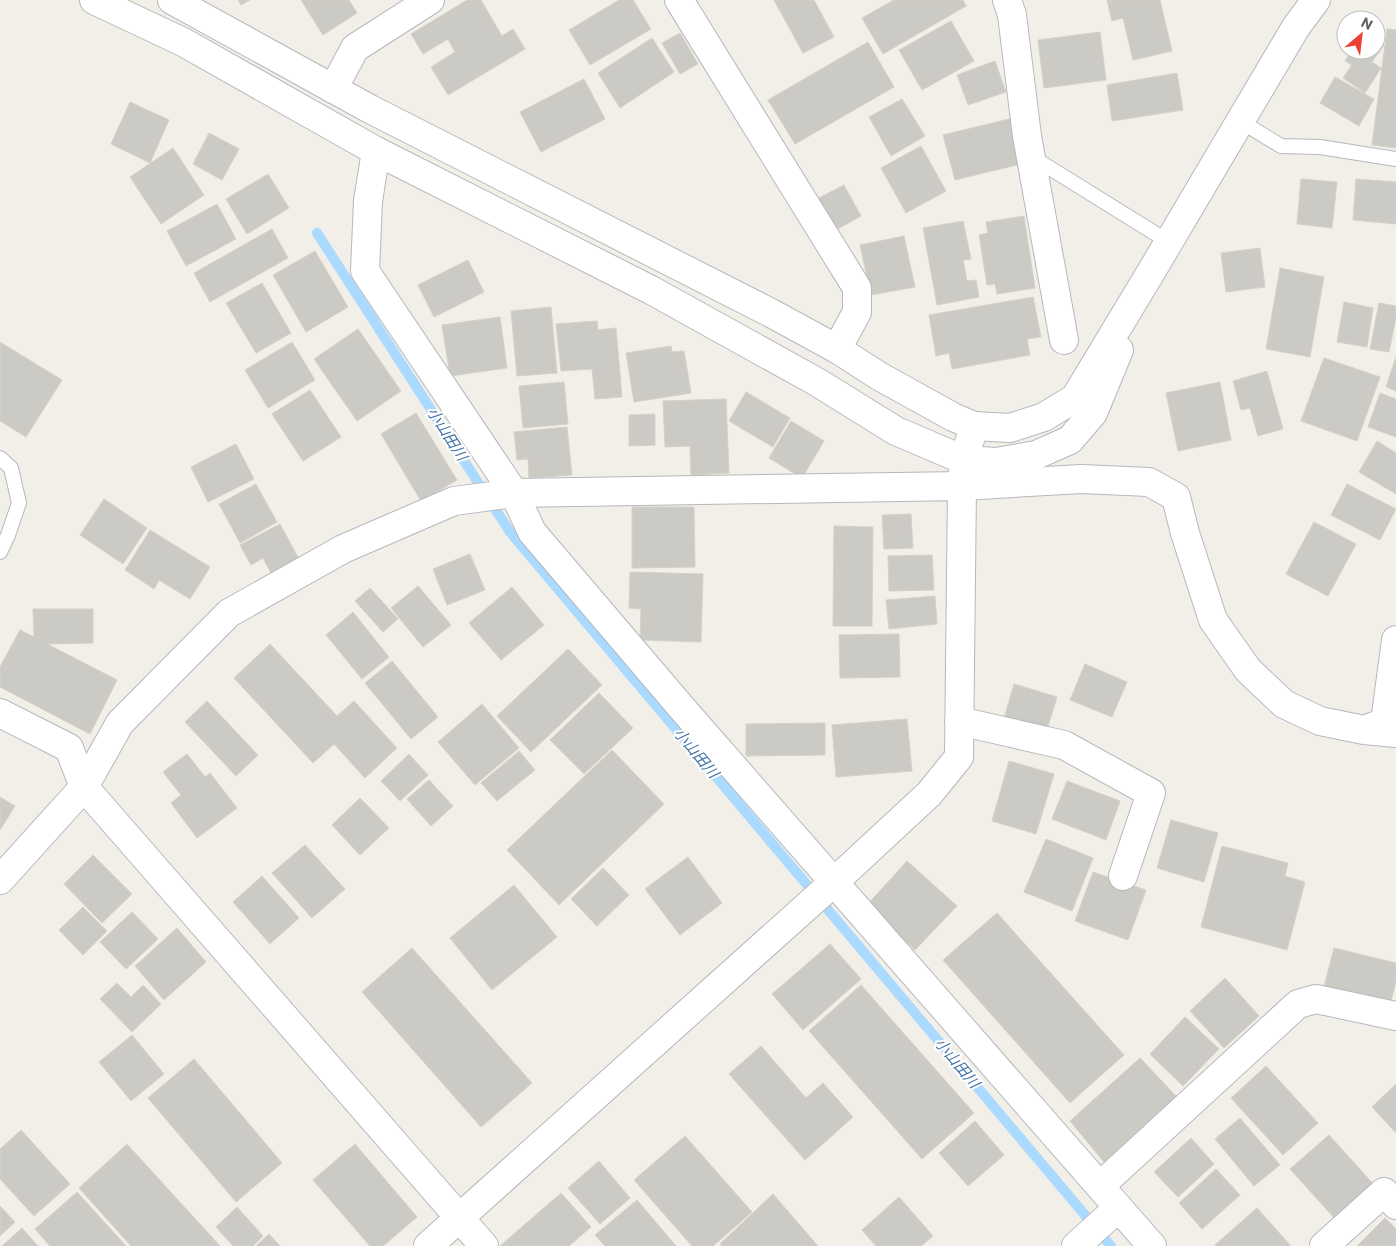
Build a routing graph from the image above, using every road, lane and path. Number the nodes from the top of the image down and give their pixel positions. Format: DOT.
graph roads {
  1 [pos="94,0"];
  2 [pos="430,0"];
  3 [pos="679,0"];
  4 [pos="1007,0"];
  5 [pos="1316,0"];
  6 [pos="184,3"];
  7 [pos="333,89"];
  8 [pos="370,109"];
  9 [pos="1240,121"];
  10 [pos="370,147"];
  11 [pos="1031,157"];
  12 [pos="1396,159"];
  13 [pos="1169,242"];
  14 [pos="1151,272"];
  15 [pos="1064,340"];
  16 [pos="837,349"];
  17 [pos="974,426"];
  18 [pos="0,458"];
  19 [pos="963,473"];
  20 [pos="514,493"];
  21 [pos="0,552"];
  22 [pos="1396,640"];
  23 [pos="0,713"];
  24 [pos="959,722"];
  25 [pos="1364,730"];
  26 [pos="1396,733"];
  27 [pos="84,787"];
  28 [pos="1123,876"];
  29 [pos="0,880"];
  30 [pos="834,882"];
  31 [pos="1396,1016"];
  32 [pos="1100,1186"];
  33 [pos="1396,1205"];
  34 [pos="1118,1208"];
  35 [pos="459,1218"];
  36 [pos="428,1246"];
  37 [pos="484,1246"];
  38 [pos="1076,1246"];
  39 [pos="1152,1246"];
  40 [pos="1324,1246"];
  1 -- 10 [label="street"];
  2 -- 7 [label="street"];
  3 -- 16 [label="street"];
  4 -- 11 [label="street"];
  5 -- 9 [label="street"];
  6 -- 7 [label="street"];
  7 -- 8 [label="street"];
  8 -- 10 [label="street"];
  8 -- 16 [label="street"];
  9 -- 12 [label="lane"];
  9 -- 13 [label="street"];
  10 -- 19 [label="street"];
  10 -- 20 [label="street"];
  11 -- 13 [label="lane"];
  11 -- 15 [label="street"];
  13 -- 14 [label="street"];
  14 -- 17 [label="street"];
  14 -- 19 [label="street"];
  16 -- 17 [label="street"];
  17 -- 19 [label="street"];
  18 -- 21 [label="lane"];
  19 -- 20 [label="street"];
  19 -- 24 [label="street"];
  19 -- 25 [label="street"];
  20 -- 27 [label="street"];
  20 -- 30 [label="street"];
  22 -- 25 [label="street"];
  23 -- 27 [label="street"];
  24 -- 28 [label="street"];
  24 -- 30 [label="street"];
  25 -- 26 [label="street"];
  27 -- 29 [label="street"];
  27 -- 35 [label="street"];
  30 -- 32 [label="street"];
  30 -- 35 [label="street"];
  31 -- 32 [label="street"];
  32 -- 34 [label="street"];
  33 -- 40 [label="street"];
  34 -- 38 [label="street"];
  34 -- 39 [label="street"];
  35 -- 36 [label="street"];
  35 -- 37 [label="street"];
}
